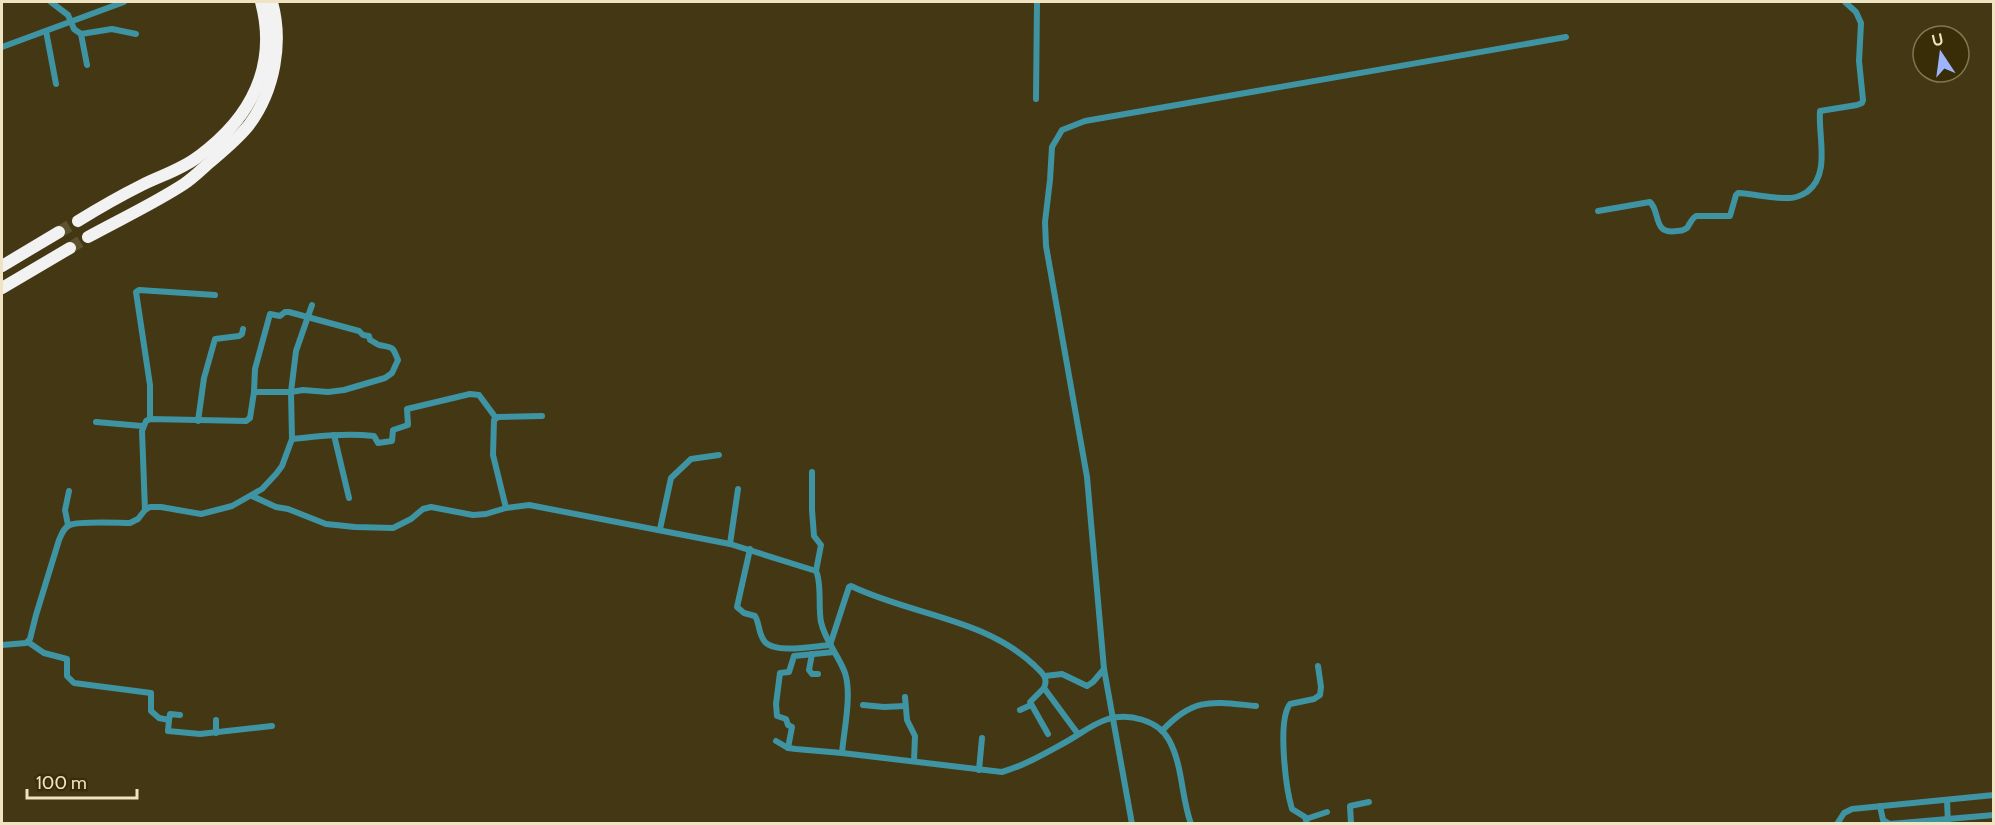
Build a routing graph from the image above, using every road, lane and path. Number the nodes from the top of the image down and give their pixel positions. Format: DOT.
graph roads {
  1 [pos="51,2"];
  2 [pos="124,2"];
  3 [pos="261,2"];
  4 [pos="272,2"];
  5 [pos="1037,2"];
  6 [pos="1845,2"];
  7 [pos="71,22"];
  8 [pos="46,31"];
  9 [pos="81,34"];
  10 [pos="136,34"];
  11 [pos="1566,38"];
  12 [pos="2,47"];
  13 [pos="87,65"];
  14 [pos="56,84"];
  15 [pos="1036,99"];
  16 [pos="1598,211"];
  17 [pos="78,221"];
  18 [pos="59,232"];
  19 [pos="88,237"];
  20 [pos="70,248"];
  21 [pos="2,266"];
  22 [pos="2,288"];
  23 [pos="216,295"];
  24 [pos="312,305"];
  25 [pos="308,316"];
  26 [pos="243,329"];
  27 [pos="254,392"];
  28 [pos="291,392"];
  29 [pos="542,416"];
  30 [pos="496,418"];
  31 [pos="150,419"];
  32 [pos="198,420"];
  33 [pos="96,422"];
  34 [pos="142,426"];
  35 [pos="334,435"];
  36 [pos="292,439"];
  37 [pos="719,455"];
  38 [pos="812,472"];
  39 [pos="738,489"];
  40 [pos="69,491"];
  41 [pos="252,496"];
  42 [pos="350,498"];
  43 [pos="506,508"];
  44 [pos="145,510"];
  45 [pos="68,525"];
  46 [pos="660,529"];
  47 [pos="730,544"];
  48 [pos="750,549"];
  49 [pos="816,571"];
  50 [pos="28,642"];
  51 [pos="2,645"];
  52 [pos="830,645"];
  53 [pos="834,652"];
  54 [pos="812,654"];
  55 [pos="1318,666"];
  56 [pos="1104,669"];
  57 [pos="818,674"];
  58 [pos="1045,676"];
  59 [pos="1044,688"];
  60 [pos="905,697"];
  61 [pos="863,705"];
  62 [pos="1031,705"];
  63 [pos="905,706"];
  64 [pos="1256,706"];
  65 [pos="1020,710"];
  66 [pos="180,715"];
  67 [pos="1113,718"];
  68 [pos="169,720"];
  69 [pos="216,720"];
  70 [pos="272,726"];
  71 [pos="1162,730"];
  72 [pos="216,733"];
  73 [pos="1048,734"];
  74 [pos="1078,734"];
  75 [pos="982,738"];
  76 [pos="776,741"];
  77 [pos="788,748"];
  78 [pos="842,753"];
  79 [pos="914,761"];
  80 [pos="979,770"];
  81 [pos="1994,795"];
  82 [pos="1947,800"];
  83 [pos="1369,802"];
  84 [pos="1880,806"];
  85 [pos="1327,812"];
  86 [pos="1994,815"];
  87 [pos="1307,821"];
  88 [pos="1948,821"];
  89 [pos="1132,824"];
  90 [pos="1191,824"];
  91 [pos="1351,824"];
  92 [pos="1837,824"];
  93 [pos="1890,824"];
  1 -- 7 [label="street"];
  2 -- 7 [label="street"];
  3 -- 17 [label="highway"];
  4 -- 19 [label="highway"];
  5 -- 15 [label="street"];
  6 -- 16 [label="street"];
  7 -- 8 [label="street"];
  7 -- 9 [label="street"];
  8 -- 12 [label="street"];
  8 -- 14 [label="street"];
  9 -- 10 [label="street"];
  9 -- 13 [label="street"];
  11 -- 56 [label="street"];
  18 -- 21 [label="highway"];
  20 -- 22 [label="highway"];
  23 -- 31 [label="street"];
  24 -- 25 [label="street"];
  25 -- 27 [label="street"];
  25 -- 28 [label="street"];
  25 -- 28 [label="street"];
  26 -- 32 [label="street"];
  27 -- 28 [label="street"];
  27 -- 32 [label="street"];
  28 -- 36 [label="street"];
  29 -- 30 [label="street"];
  30 -- 35 [label="street"];
  30 -- 43 [label="street"];
  31 -- 32 [label="street"];
  31 -- 34 [label="street"];
  33 -- 34 [label="street"];
  34 -- 44 [label="street"];
  35 -- 36 [label="street"];
  35 -- 42 [label="street"];
  36 -- 41 [label="street"];
  37 -- 46 [label="street"];
  38 -- 49 [label="street"];
  39 -- 47 [label="street"];
  40 -- 45 [label="street"];
  41 -- 43 [label="street"];
  41 -- 44 [label="street"];
  43 -- 46 [label="street"];
  44 -- 45 [label="street"];
  45 -- 50 [label="street"];
  46 -- 47 [label="street"];
  47 -- 48 [label="street"];
  48 -- 49 [label="street"];
  48 -- 52 [label="street"];
  49 -- 52 [label="street"];
  50 -- 51 [label="street"];
  50 -- 68 [label="street"];
  52 -- 53 [label="street"];
  52 -- 58 [label="street"];
  53 -- 54 [label="street"];
  53 -- 78 [label="street"];
  54 -- 57 [label="street"];
  54 -- 77 [label="street"];
  55 -- 87 [label="street"];
  56 -- 58 [label="street"];
  56 -- 67 [label="street"];
  58 -- 59 [label="street"];
  59 -- 62 [label="street"];
  59 -- 74 [label="street"];
  60 -- 63 [label="street"];
  61 -- 63 [label="street"];
  62 -- 65 [label="street"];
  62 -- 73 [label="street"];
  63 -- 79 [label="street"];
  64 -- 71 [label="street"];
  66 -- 68 [label="street"];
  67 -- 71 [label="street"];
  67 -- 74 [label="street"];
  67 -- 89 [label="street"];
  68 -- 72 [label="street"];
  69 -- 72 [label="street"];
  70 -- 72 [label="street"];
  71 -- 90 [label="street"];
  74 -- 80 [label="street"];
  75 -- 80 [label="street"];
  76 -- 77 [label="street"];
  77 -- 78 [label="street"];
  78 -- 79 [label="street"];
  79 -- 80 [label="street"];
  81 -- 82 [label="street"];
  82 -- 84 [label="street"];
  82 -- 88 [label="street"];
  83 -- 91 [label="street"];
  84 -- 92 [label="street"];
  84 -- 93 [label="street"];
  85 -- 87 [label="street"];
  86 -- 88 [label="street"];
  88 -- 93 [label="street"];
}
